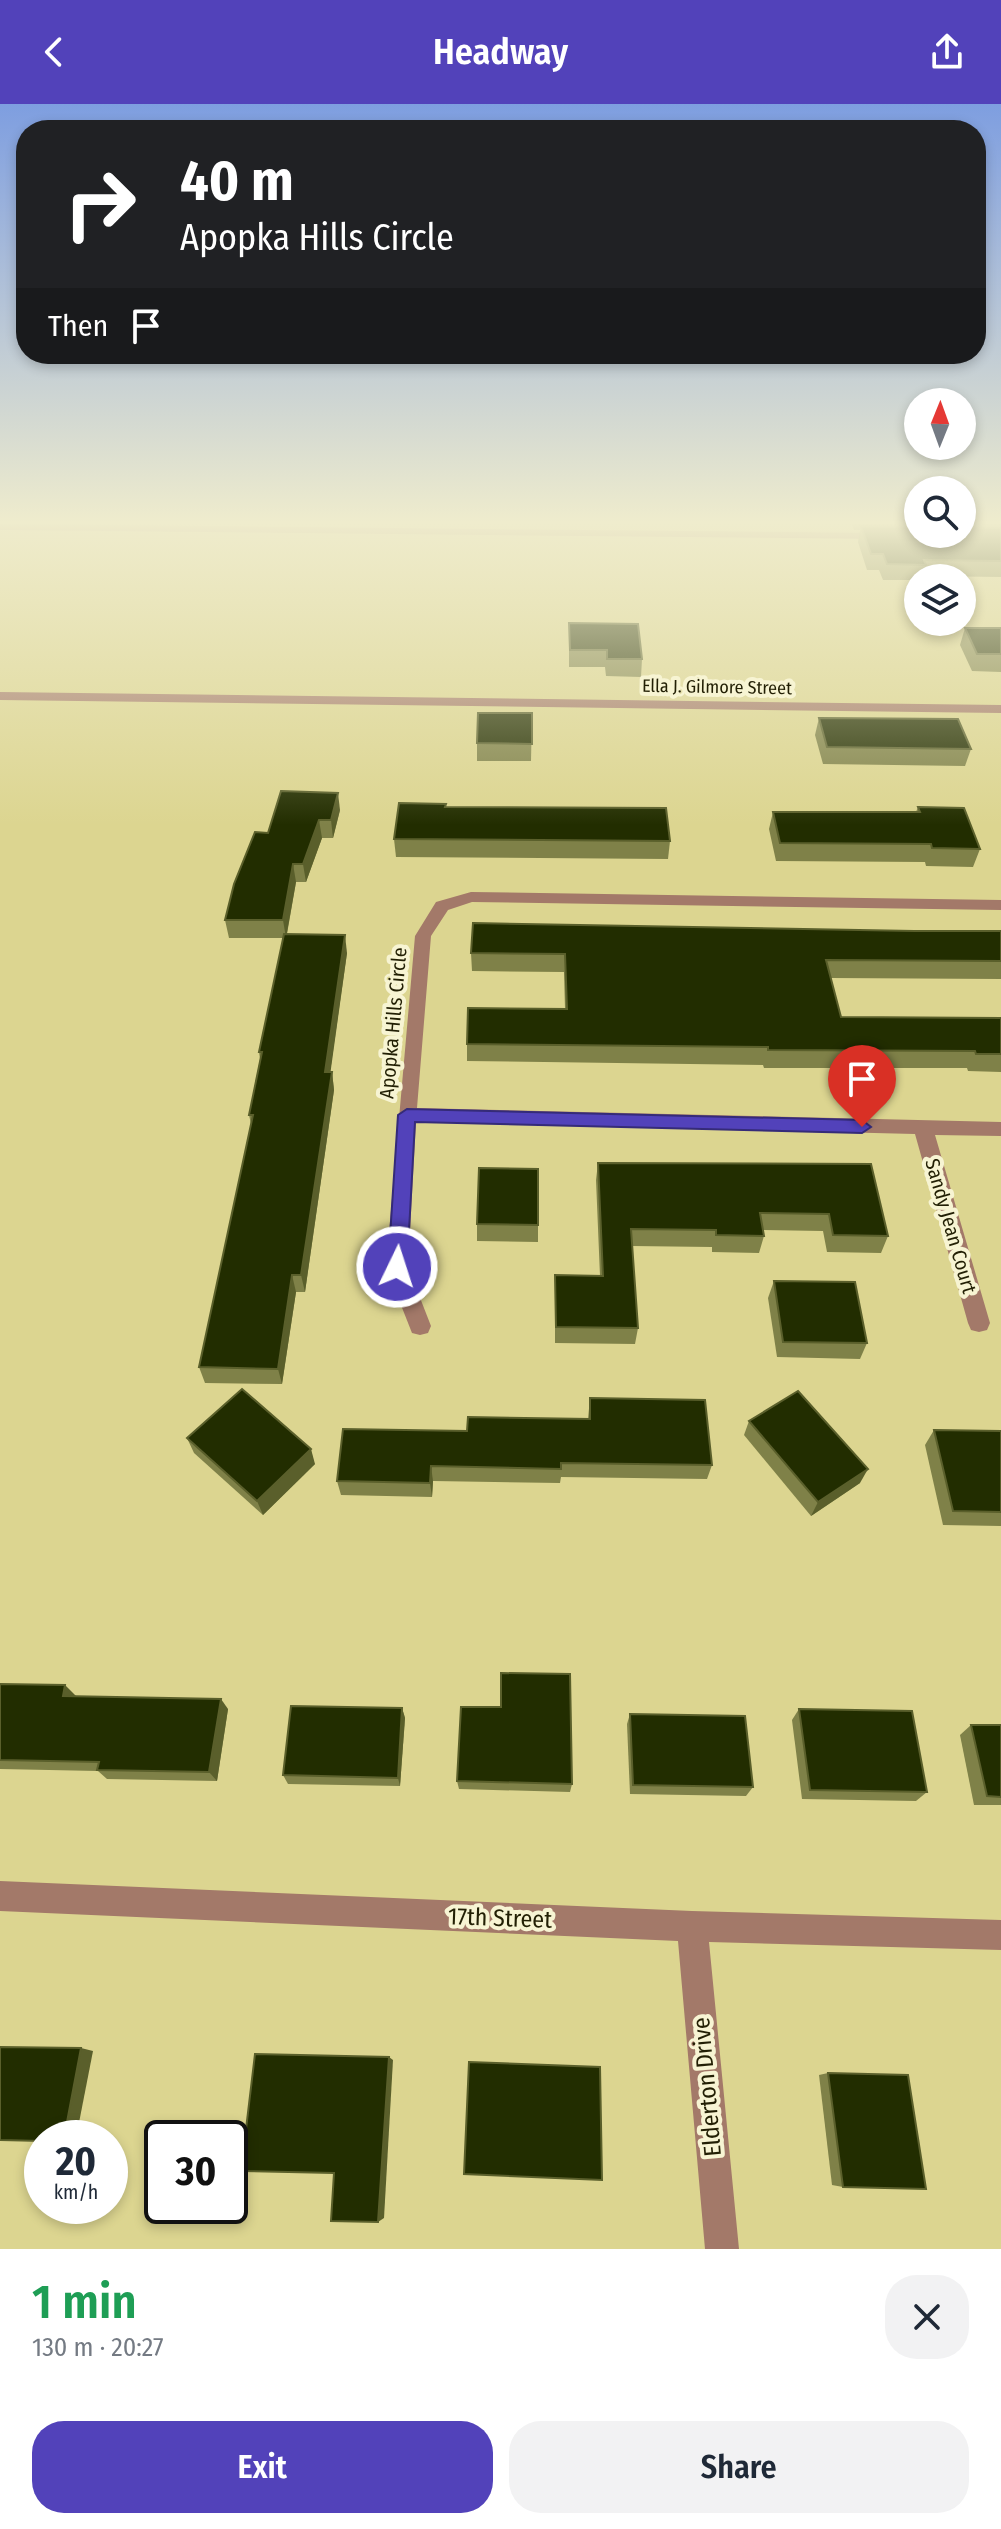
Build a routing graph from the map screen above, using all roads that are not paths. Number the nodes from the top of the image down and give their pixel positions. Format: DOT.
graph roads {
  1 [pos="0,696"];
  2 [pos="1001,709"];
  3 [pos="1001,905"];
  4 [pos="407,1115"];
  5 [pos="923,1128"];
  6 [pos="1001,1129"];
  7 [pos="979,1323"];
  8 [pos="420,1326"];
  9 [pos="0,1896"];
  10 [pos="692,1926"];
  11 [pos="1001,1935"];
  12 [pos="722,2249"];
  1 -- 2 [label="street, Ella J. Gilmore Street"];
  3 -- 4 [label="street, Apopka Hills Circle"];
  4 -- 5 [label="street, Apopka Hills Circle"];
  4 -- 8 [label="street"];
  5 -- 6 [label="street, Apopka Hills Circle"];
  5 -- 7 [label="street, Sandy Jean Court"];
  9 -- 10 [label="street, 17th Street"];
  10 -- 11 [label="street, 17th Street"];
  10 -- 12 [label="street, Elderton Drive"];
}
